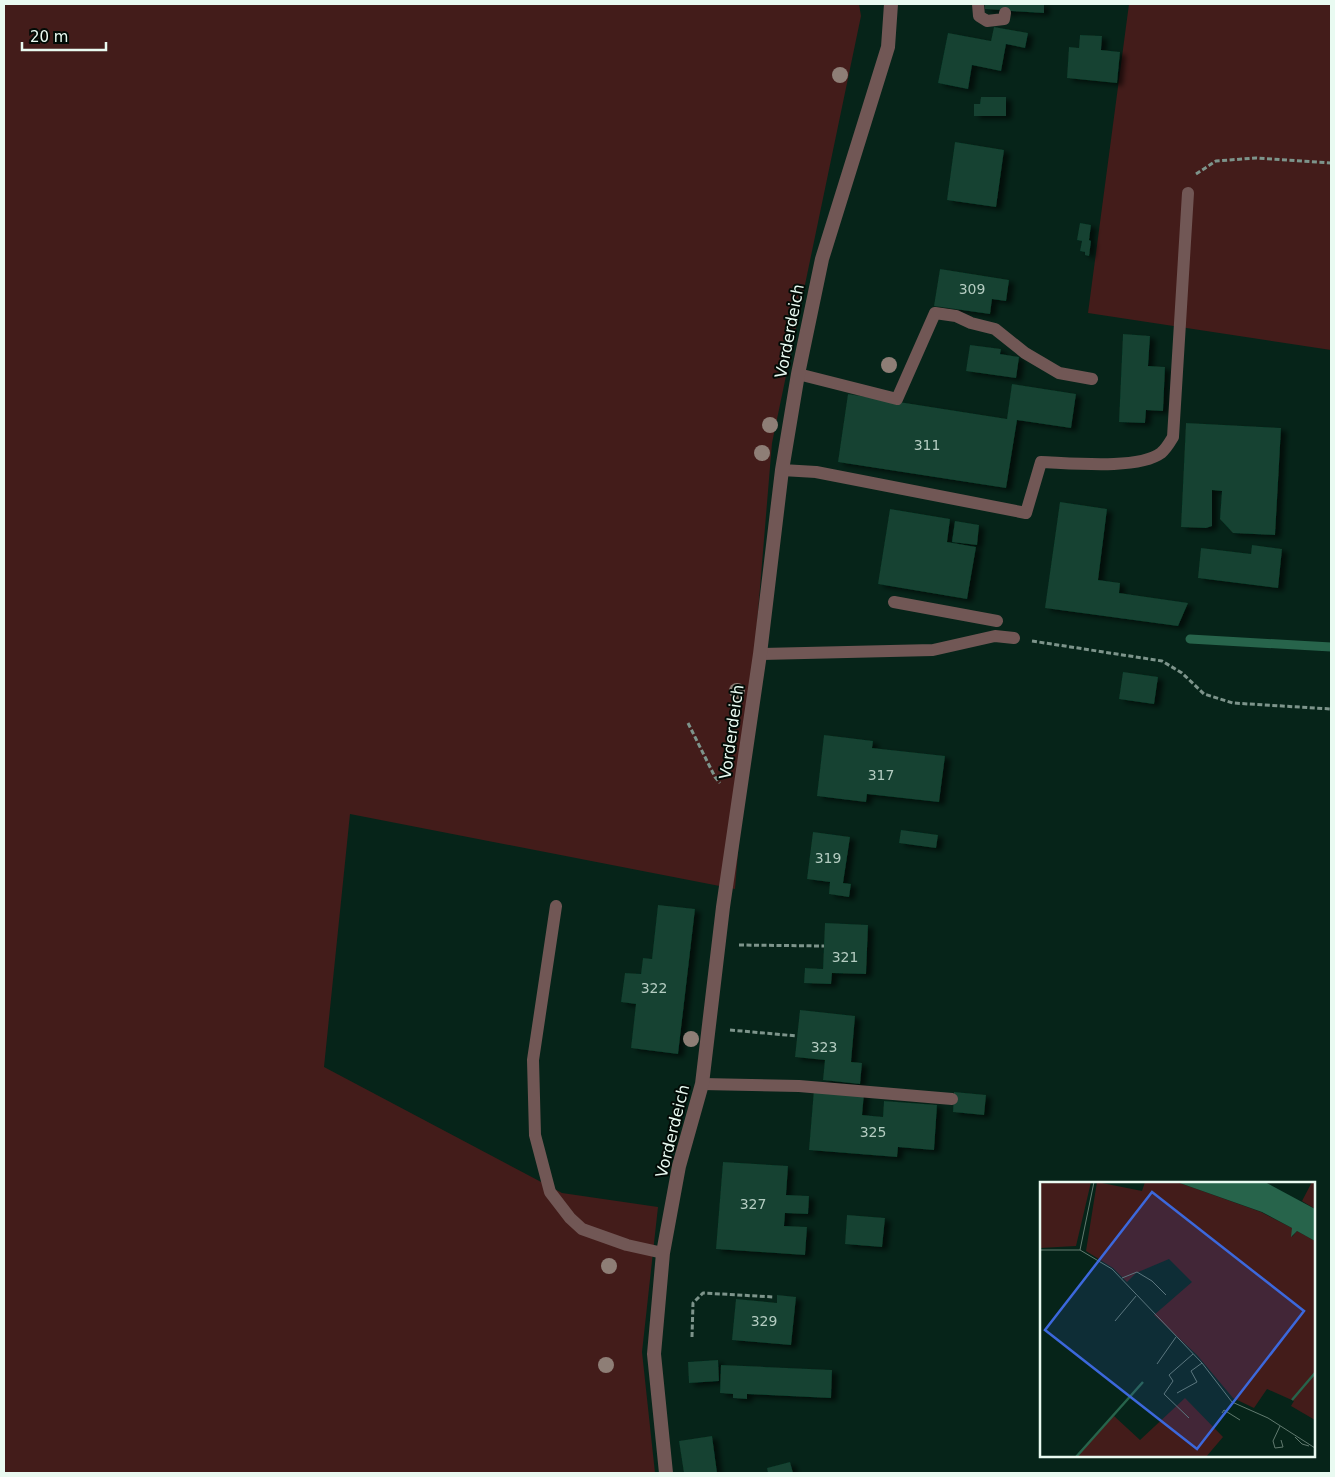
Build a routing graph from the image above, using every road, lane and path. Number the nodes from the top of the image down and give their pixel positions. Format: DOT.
graph roads {
  1 [pos="891,4"];
  2 [pos="978,4"];
  3 [pos="1005,13"];
  4 [pos="1331,163"];
  5 [pos="1188,193"];
  6 [pos="798,374"];
  7 [pos="1092,380"];
  8 [pos="782,470"];
  9 [pos="894,602"];
  10 [pos="997,621"];
  11 [pos="1014,638"];
  12 [pos="760,654"];
  13 [pos="1331,709"];
  14 [pos="688,723"];
  15 [pos="738,805"];
  16 [pos="556,906"];
  17 [pos="719,944"];
  18 [pos="824,946"];
  19 [pos="710,1028"];
  20 [pos="797,1036"];
  21 [pos="702,1084"];
  22 [pos="952,1099"];
  23 [pos="663,1253"];
  24 [pos="774,1298"];
  25 [pos="692,1337"];
  26 [pos="666,1473"];
  1 -- 6 [label="street, Vorderdeich"];
  2 -- 3 [label="lane"];
  4 -- 5 [label="path"];
  5 -- 8 [label="lane"];
  6 -- 7 [label="lane"];
  6 -- 8 [label="street, Vorderdeich"];
  8 -- 12 [label="street, Vorderdeich"];
  9 -- 10 [label="lane"];
  11 -- 12 [label="lane"];
  11 -- 13 [label="path"];
  12 -- 15 [label="street, Vorderdeich"];
  14 -- 15 [label="path"];
  15 -- 17 [label="street, Vorderdeich"];
  16 -- 23 [label="lane"];
  17 -- 18 [label="path"];
  17 -- 19 [label="street, Vorderdeich"];
  19 -- 20 [label="path"];
  19 -- 21 [label="street, Vorderdeich"];
  21 -- 22 [label="lane"];
  21 -- 23 [label="street, Vorderdeich"];
  23 -- 26 [label="street, Vorderdeich"];
  24 -- 25 [label="path"];
}
